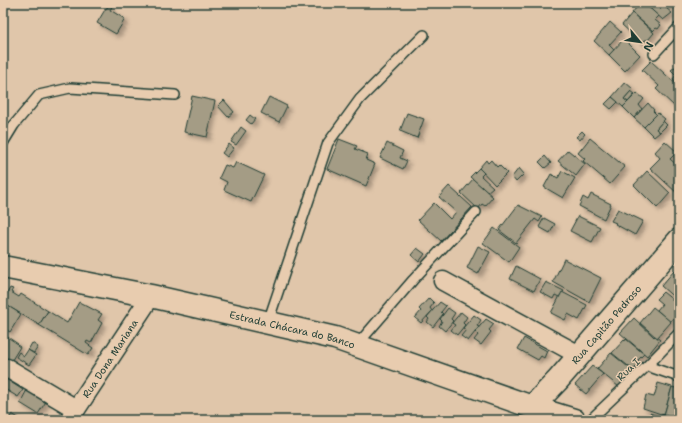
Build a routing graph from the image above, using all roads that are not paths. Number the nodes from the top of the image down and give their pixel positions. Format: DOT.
graph roads {
  1 [pos="679,27"];
  2 [pos="424,35"];
  3 [pos="654,54"];
  4 [pos="175,95"];
  5 [pos="3,143"];
  6 [pos="476,212"];
  7 [pos="679,240"];
  8 [pos="3,267"];
  9 [pos="443,281"];
  10 [pos="151,296"];
  11 [pos="268,322"];
  12 [pos="679,333"];
  13 [pos="357,346"];
  14 [pos="579,355"];
  15 [pos="647,366"];
  16 [pos="7,368"];
  17 [pos="679,377"];
  18 [pos="532,407"];
  19 [pos="72,414"];
  20 [pos="574,420"];
  21 [pos="590,420"];
  1 -- 3 [label="lane"];
  2 -- 11 [label="lane"];
  4 -- 5 [label="lane"];
  6 -- 13 [label="lane"];
  7 -- 14 [label="street, Rua Capitão Pedroso"];
  8 -- 10 [label="street, Estrada Chácara do Banco"];
  9 -- 14 [label="street"];
  10 -- 11 [label="street, Estrada Chácara do Banco"];
  10 -- 19 [label="street, Rua Dona Mariana"];
  11 -- 13 [label="street, Estrada Chácara do Banco"];
  12 -- 15 [label="lane, Rua I"];
  13 -- 18 [label="street, Estrada Chácara do Banco"];
  14 -- 18 [label="street, Rua Capitão Pedroso"];
  15 -- 17 [label="lane"];
  15 -- 21 [label="lane, Rua I"];
  16 -- 19 [label="street"];
  18 -- 20 [label="street, Estrada Chácara do Banco"];
}
